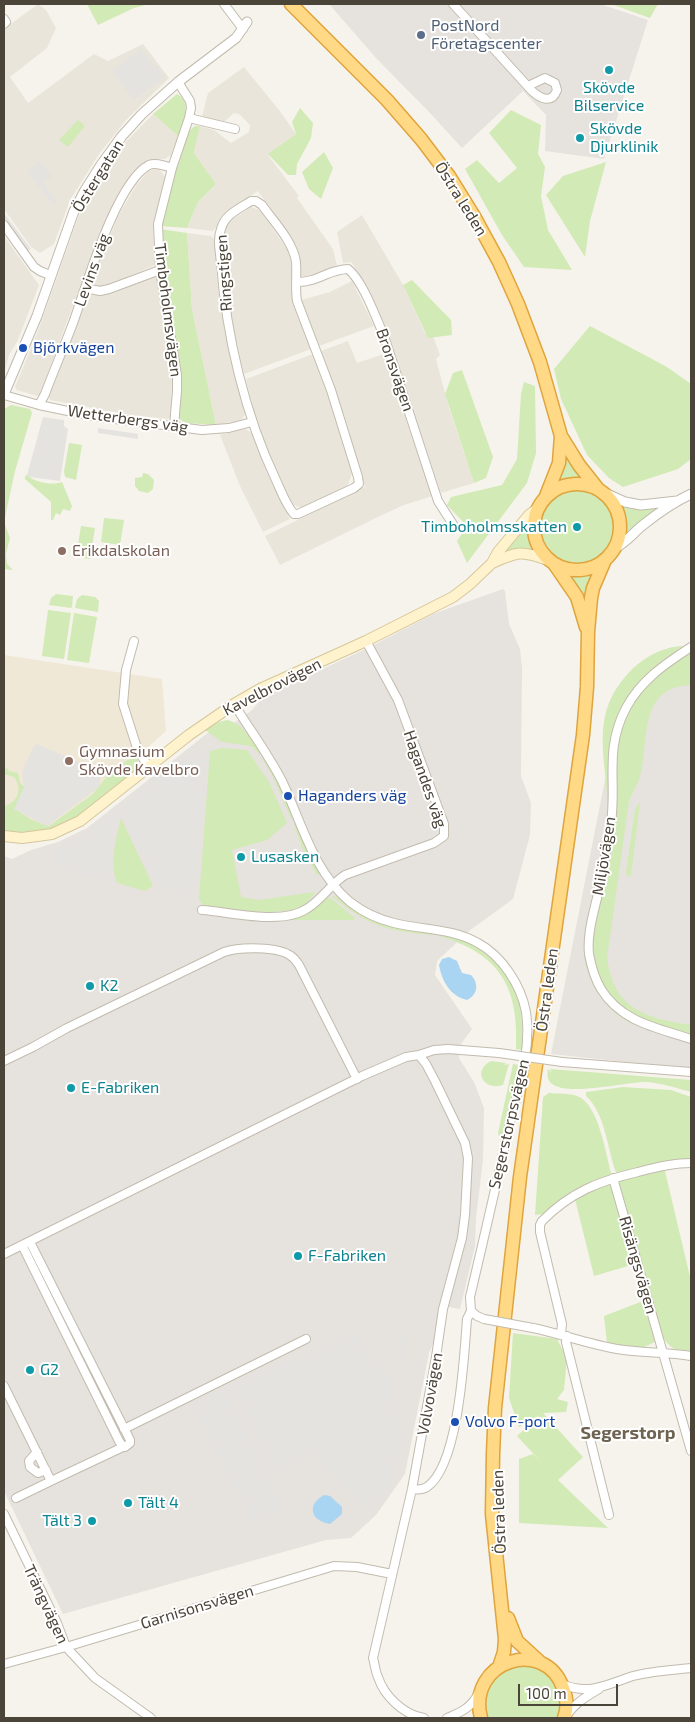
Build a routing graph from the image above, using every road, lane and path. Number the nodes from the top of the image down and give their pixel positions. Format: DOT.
graph roads {
  1 [pos="224,4"];
  2 [pos="291,4"];
  3 [pos="453,4"];
  4 [pos="4,19"];
  5 [pos="4,24"];
  6 [pos="245,26"];
  7 [pos="178,82"];
  8 [pos="528,86"];
  9 [pos="189,118"];
  10 [pos="235,129"];
  11 [pos="172,168"];
  12 [pos="4,226"];
  13 [pos="160,270"];
  14 [pos="50,275"];
  15 [pos="296,282"];
  16 [pos="84,288"];
  17 [pos="4,394"];
  18 [pos="39,405"];
  19 [pos="252,422"];
  20 [pos="174,426"];
  21 [pos="561,436"];
  22 [pos="600,491"];
  23 [pos="691,494"];
  24 [pos="546,497"];
  25 [pos="677,501"];
  26 [pos="538,509"];
  27 [pos="454,526"];
  28 [pos="615,548"];
  29 [pos="606,560"];
  30 [pos="552,562"];
  31 [pos="492,563"];
  32 [pos="588,632"];
  33 [pos="134,641"];
  34 [pos="366,641"];
  35 [pos="691,647"];
  36 [pos="234,704"];
  37 [pos="149,767"];
  38 [pos="4,836"];
  39 [pos="334,884"];
  40 [pos="202,910"];
  41 [pos="691,1039"];
  42 [pos="418,1056"];
  43 [pos="4,1061"];
  44 [pos="691,1072"];
  45 [pos="357,1079"];
  46 [pos="691,1163"];
  47 [pos="614,1178"];
  48 [pos="26,1244"];
  49 [pos="4,1254"];
  50 [pos="471,1311"];
  51 [pos="564,1335"];
  52 [pos="306,1338"];
  53 [pos="502,1349"];
  54 [pos="663,1352"];
  55 [pos="691,1356"];
  56 [pos="4,1386"];
  57 [pos="124,1429"];
  58 [pos="123,1447"];
  59 [pos="691,1451"];
  60 [pos="37,1452"];
  61 [pos="46,1470"];
  62 [pos="51,1481"];
  63 [pos="412,1489"];
  64 [pos="16,1498"];
  65 [pos="4,1514"];
  66 [pos="609,1515"];
  67 [pos="392,1574"];
  68 [pos="66,1647"];
  69 [pos="541,1663"];
  70 [pos="4,1664"];
  71 [pos="499,1666"];
  72 [pos="691,1668"];
  73 [pos="562,1684"];
  74 [pos="600,1688"];
  75 [pos="481,1690"];
  76 [pos="151,1718"];
  77 [pos="424,1718"];
  78 [pos="447,1718"];
  79 [pos="481,1718"];
  80 [pos="564,1718"];
  1 -- 6 [label="street, Östergatan"];
  2 -- 21 [label="highway, Östra leden"];
  3 -- 8 [label="street"];
  4 -- 5 [label="street"];
  6 -- 7 [label="street, Östergatan"];
  7 -- 9 [label="street, Timboholmsvägen"];
  7 -- 14 [label="street, Östergatan"];
  9 -- 10 [label="street"];
  9 -- 11 [label="street, Timboholmsvägen"];
  11 -- 13 [label="street, Timboholmsvägen"];
  11 -- 16 [label="street, Levins väg"];
  12 -- 14 [label="street"];
  13 -- 16 [label="street"];
  13 -- 20 [label="street, Timboholmsvägen"];
  14 -- 17 [label="street, Östergatan"];
  15 -- 19 [label="street, Ringstigen"];
  15 -- 19 [label="street, Ringstigen"];
  15 -- 27 [label="street, Bronsvägen"];
  16 -- 18 [label="street, Levins väg"];
  17 -- 18 [label="street, Wetterbergs väg"];
  18 -- 20 [label="street, Wetterbergs väg"];
  19 -- 20 [label="street, Wetterbergs väg"];
  21 -- 22 [label="highway, Östra leden"];
  21 -- 24 [label="highway, Östra leden"];
  22 -- 24 [label="highway"];
  22 -- 25 [label="street"];
  22 -- 28 [label="highway"];
  23 -- 25 [label="street"];
  24 -- 26 [label="highway"];
  25 -- 28 [label="street"];
  26 -- 30 [label="highway"];
  26 -- 31 [label="main road, Kavelbrovägen"];
  28 -- 29 [label="highway"];
  29 -- 30 [label="highway"];
  29 -- 32 [label="highway, Östra leden"];
  30 -- 31 [label="main road, Kavelbrovägen"];
  30 -- 32 [label="highway, Östra leden"];
  31 -- 34 [label="main road, Kavelbrovägen"];
  32 -- 53 [label="highway, Östra leden"];
  33 -- 37 [label="street"];
  34 -- 36 [label="main road, Kavelbrovägen"];
  34 -- 39 [label="street, Hagandes väg"];
  35 -- 41 [label="street, Miljövägen"];
  36 -- 37 [label="main road, Kavelbrovägen"];
  36 -- 39 [label="street, Segerstorpsvägen"];
  37 -- 38 [label="main road, Kavelbrovägen"];
  39 -- 40 [label="street"];
  39 -- 50 [label="street, Segerstorpsvägen"];
  42 -- 44 [label="street, bridge"];
  42 -- 45 [label="street"];
  42 -- 63 [label="street, Volvovägen"];
  43 -- 45 [label="street"];
  45 -- 48 [label="street"];
  46 -- 47 [label="street"];
  47 -- 51 [label="street"];
  47 -- 54 [label="street, Risängsvägen"];
  48 -- 49 [label="street"];
  48 -- 57 [label="street"];
  48 -- 58 [label="street"];
  50 -- 51 [label="street, bridge"];
  50 -- 63 [label="street, Segerstorpsvägen"];
  51 -- 54 [label="street"];
  51 -- 66 [label="street"];
  52 -- 57 [label="street"];
  53 -- 69 [label="highway, Östra leden"];
  53 -- 71 [label="highway, Östra leden"];
  54 -- 55 [label="street"];
  54 -- 59 [label="street, Risängsvägen"];
  56 -- 60 [label="street"];
  57 -- 58 [label="street"];
  58 -- 62 [label="street"];
  60 -- 61 [label="street"];
  60 -- 61 [label="street"];
  61 -- 62 [label="street"];
  62 -- 64 [label="street"];
  63 -- 67 [label="street, Volvovägen"];
  65 -- 68 [label="street, Trängvägen"];
  67 -- 68 [label="street, Garnisonsvägen"];
  67 -- 77 [label="street, Volvovägen"];
  68 -- 70 [label="street, Garnisonsvägen"];
  68 -- 76 [label="street, Trängvägen"];
  69 -- 71 [label="highway"];
  69 -- 73 [label="highway, Östra leden"];
  71 -- 75 [label="highway"];
  72 -- 74 [label="street"];
  73 -- 74 [label="street"];
  73 -- 80 [label="highway"];
  74 -- 80 [label="street"];
  75 -- 78 [label="street"];
  75 -- 79 [label="highway"];
}
